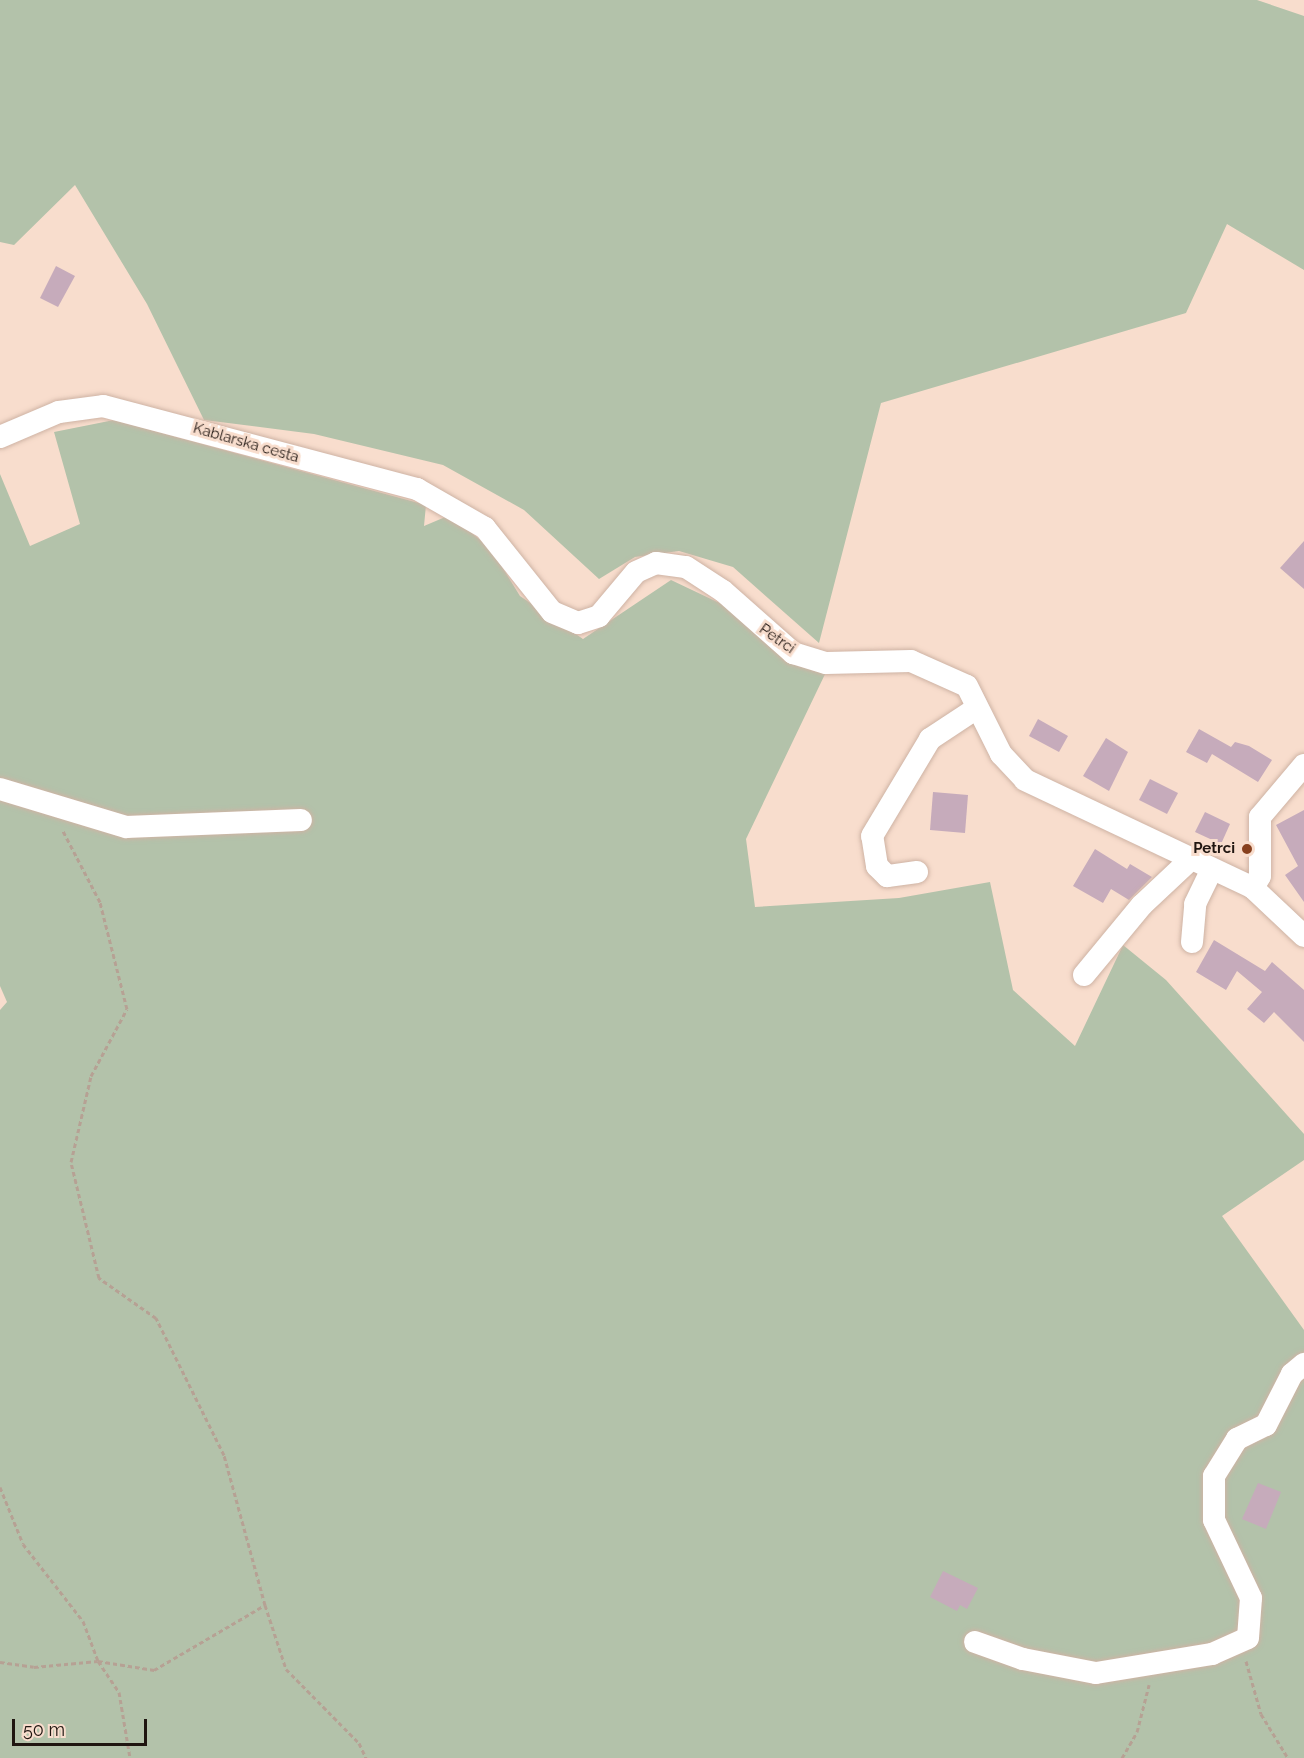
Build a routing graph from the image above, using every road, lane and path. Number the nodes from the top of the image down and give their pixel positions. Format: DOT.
graph roads {
  1 [pos="0,437"];
  2 [pos="485,528"];
  3 [pos="977,708"];
  4 [pos="1304,765"];
  5 [pos="0,789"];
  6 [pos="44,807"];
  7 [pos="300,819"];
  8 [pos="1259,856"];
  9 [pos="1191,860"];
  10 [pos="917,872"];
  11 [pos="1222,874"];
  12 [pos="1253,888"];
  13 [pos="1304,936"];
  14 [pos="1192,942"];
  15 [pos="1084,975"];
  16 [pos="1304,1364"];
  17 [pos="0,1487"];
  18 [pos="264,1605"];
  19 [pos="1248,1638"];
  20 [pos="975,1642"];
  21 [pos="98,1661"];
  22 [pos="0,1662"];
  23 [pos="1154,1664"];
  24 [pos="130,1758"];
  25 [pos="366,1758"];
  26 [pos="1122,1758"];
  27 [pos="1288,1758"];
  1 -- 2 [label="street, Kablarska cesta"];
  2 -- 3 [label="street, Petrci"];
  3 -- 9 [label="street, Petrci"];
  3 -- 10 [label="street"];
  4 -- 8 [label="street"];
  5 -- 6 [label="street"];
  6 -- 7 [label="street"];
  6 -- 18 [label="path"];
  8 -- 11 [label="street"];
  8 -- 12 [label="street"];
  9 -- 11 [label="street, Petrci"];
  9 -- 15 [label="street"];
  11 -- 12 [label="street, Petrci"];
  11 -- 14 [label="street"];
  12 -- 13 [label="street, Petrci"];
  16 -- 19 [label="street"];
  17 -- 21 [label="path"];
  18 -- 21 [label="path"];
  18 -- 25 [label="path"];
  19 -- 23 [label="street"];
  19 -- 27 [label="path"];
  20 -- 23 [label="street"];
  21 -- 22 [label="path"];
  21 -- 24 [label="path"];
  23 -- 26 [label="path"];
}
